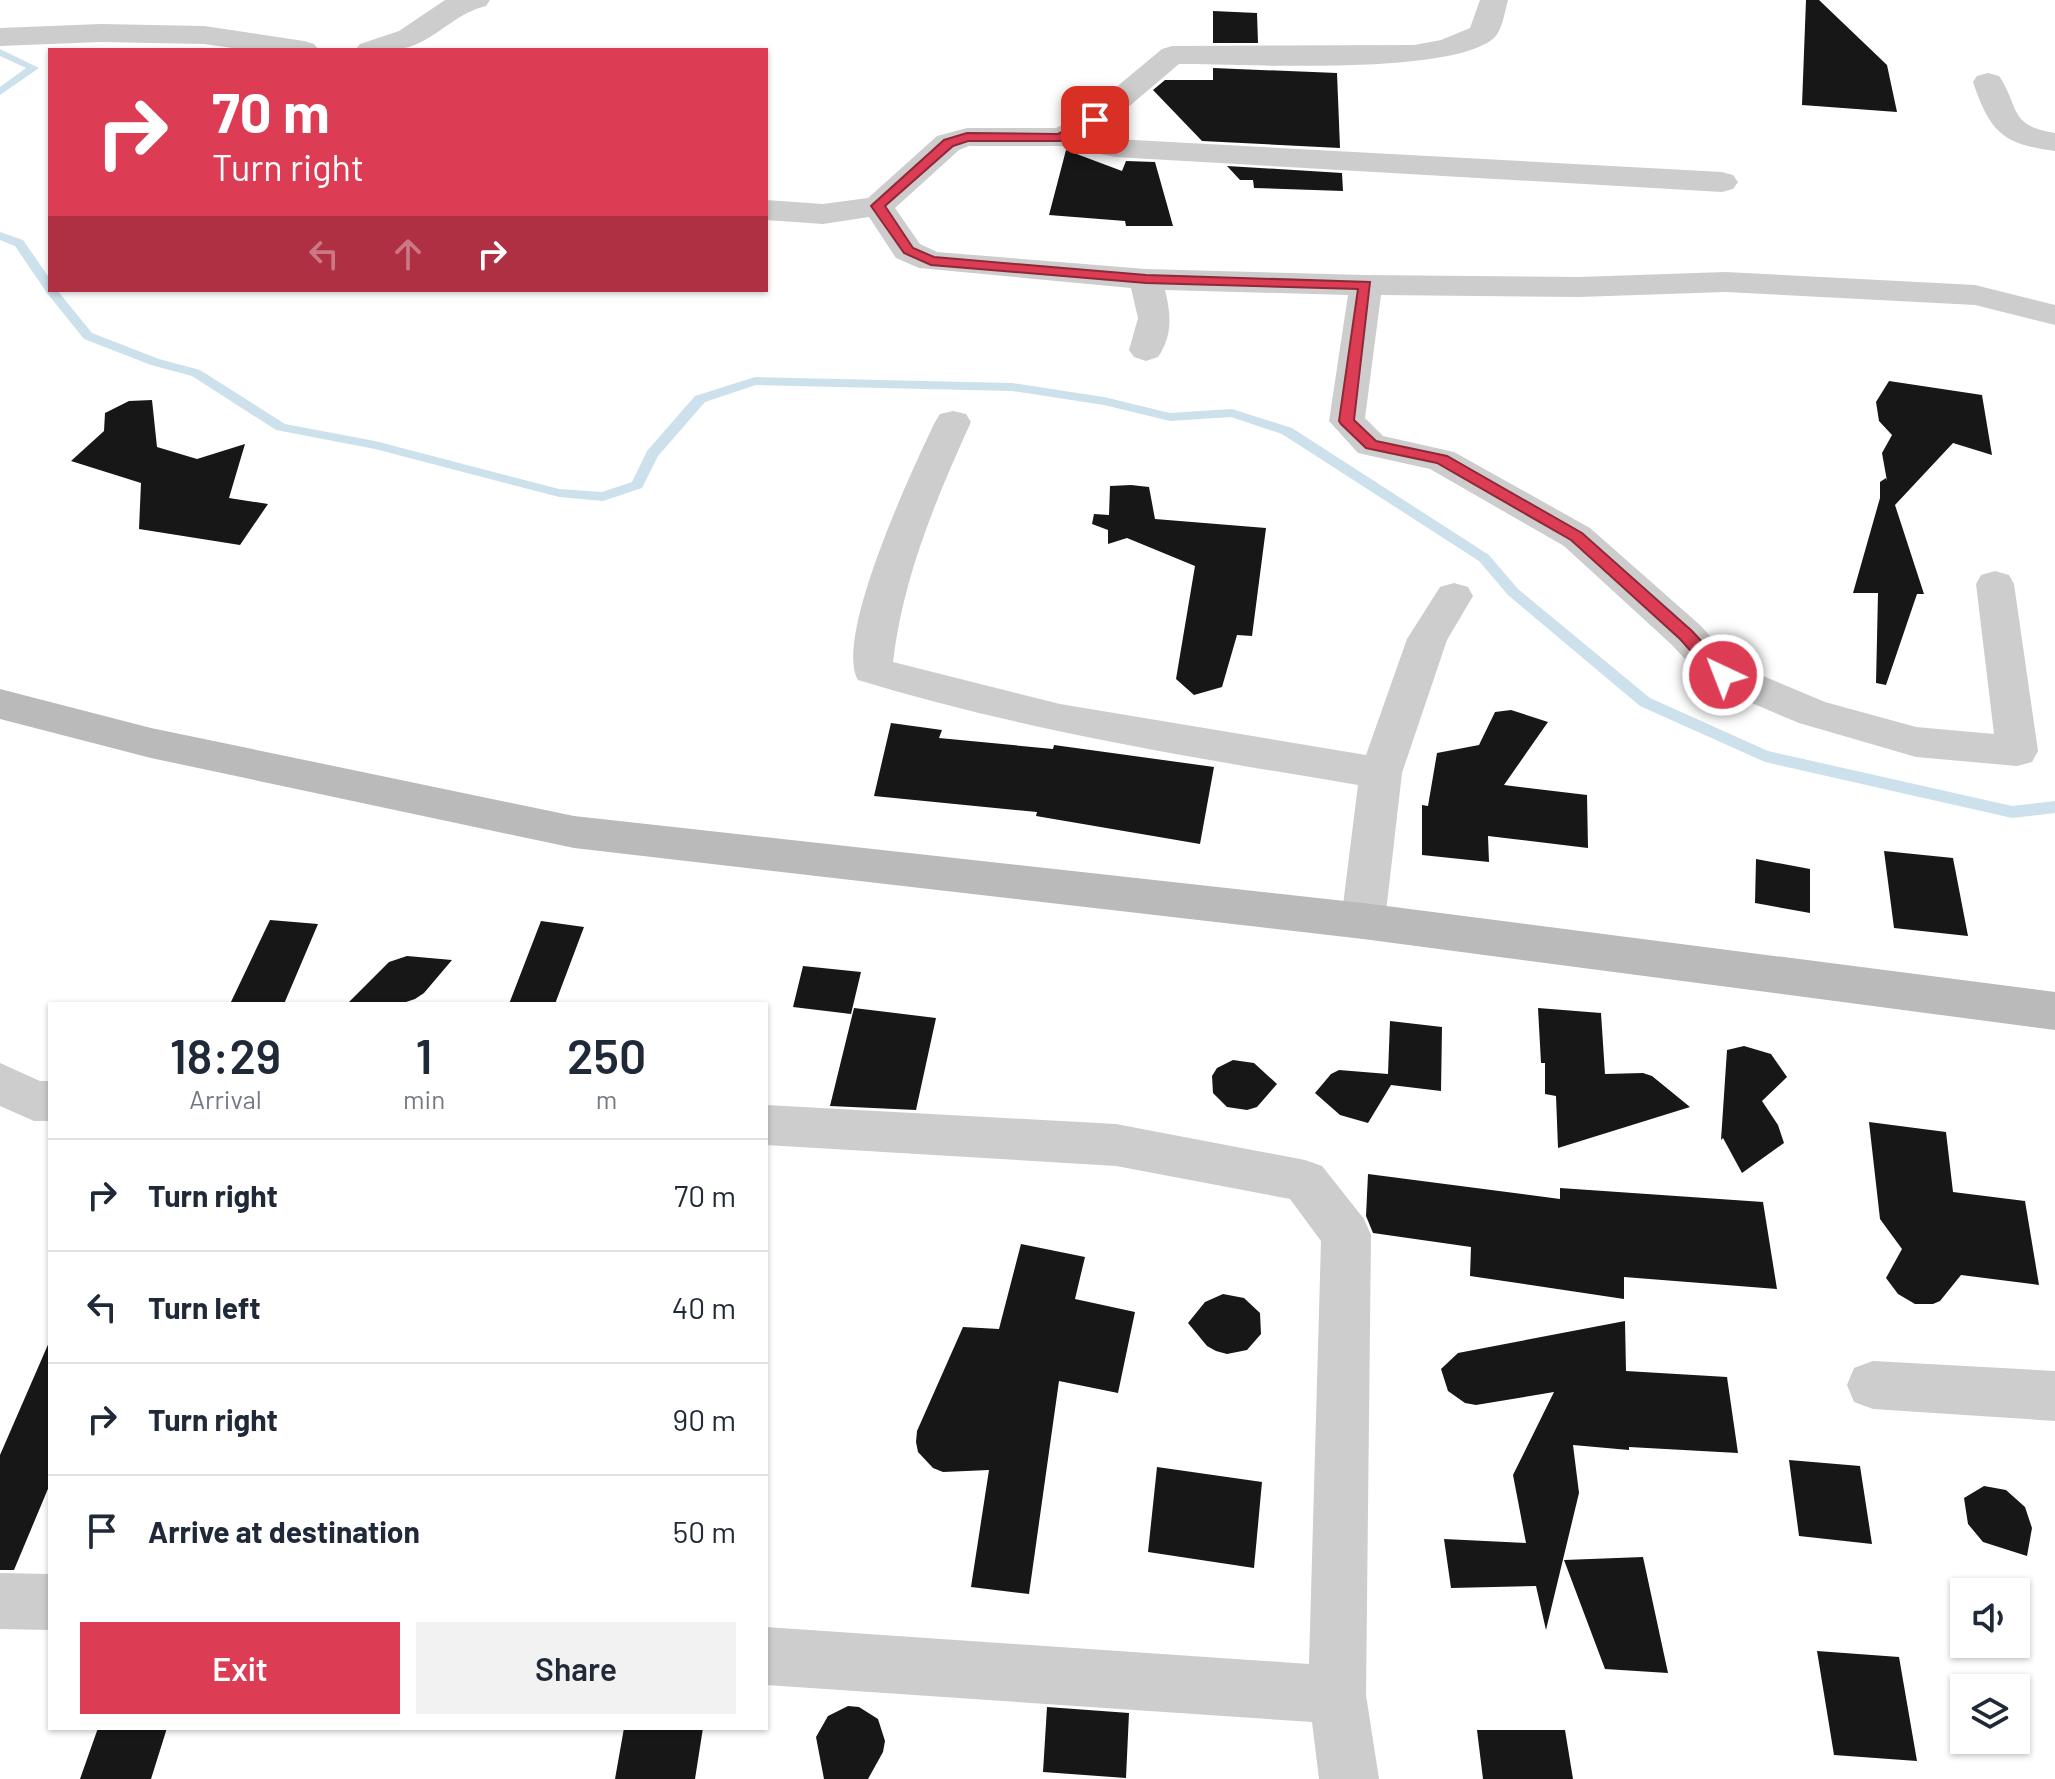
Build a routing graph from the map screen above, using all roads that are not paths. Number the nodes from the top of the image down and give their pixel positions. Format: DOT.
graph roads {
  1 [pos="476,0"];
  2 [pos="1494,0"];
  3 [pos="0,37"];
  4 [pos="291,48"];
  5 [pos="376,48"];
  6 [pos="1988,82"];
  7 [pos="1061,137"];
  8 [pos="2055,142"];
  9 [pos="1722,182"];
  10 [pos="878,206"];
  11 [pos="768,210"];
  12 [pos="1146,279"];
  13 [pos="1366,285"];
  14 [pos="2055,315"];
  15 [pos="1146,350"];
  16 [pos="953,422"];
  17 [pos="1995,584"];
  18 [pos="1454,596"];
  19 [pos="0,704"];
  20 [pos="1381,773"];
  21 [pos="1363,921"];
  22 [pos="2055,1011"];
  23 [pos="0,1083"];
  24 [pos="48,1101"];
  25 [pos="768,1125"];
  26 [pos="1873,1385"];
  27 [pos="2055,1396"];
  28 [pos="0,1601"];
  29 [pos="48,1602"];
  30 [pos="768,1656"];
  31 [pos="1337,1695"];
  32 [pos="1349,1779"];
  1 -- 5 [label="street"];
  2 -- 7 [label="street"];
  3 -- 4 [label="street"];
  6 -- 8 [label="street"];
  7 -- 9 [label="street"];
  7 -- 10 [label="street"];
  10 -- 11 [label="street"];
  10 -- 12 [label="street"];
  12 -- 13 [label="street"];
  12 -- 15 [label="street"];
  13 -- 14 [label="street"];
  13 -- 17 [label="street"];
  16 -- 20 [label="street"];
  18 -- 20 [label="street"];
  19 -- 21 [label="street"];
  20 -- 21 [label="street"];
  21 -- 22 [label="street"];
  23 -- 24 [label="street"];
  25 -- 31 [label="street"];
  26 -- 27 [label="street"];
  28 -- 29 [label="street"];
  30 -- 31 [label="street"];
  31 -- 32 [label="street"];
}
